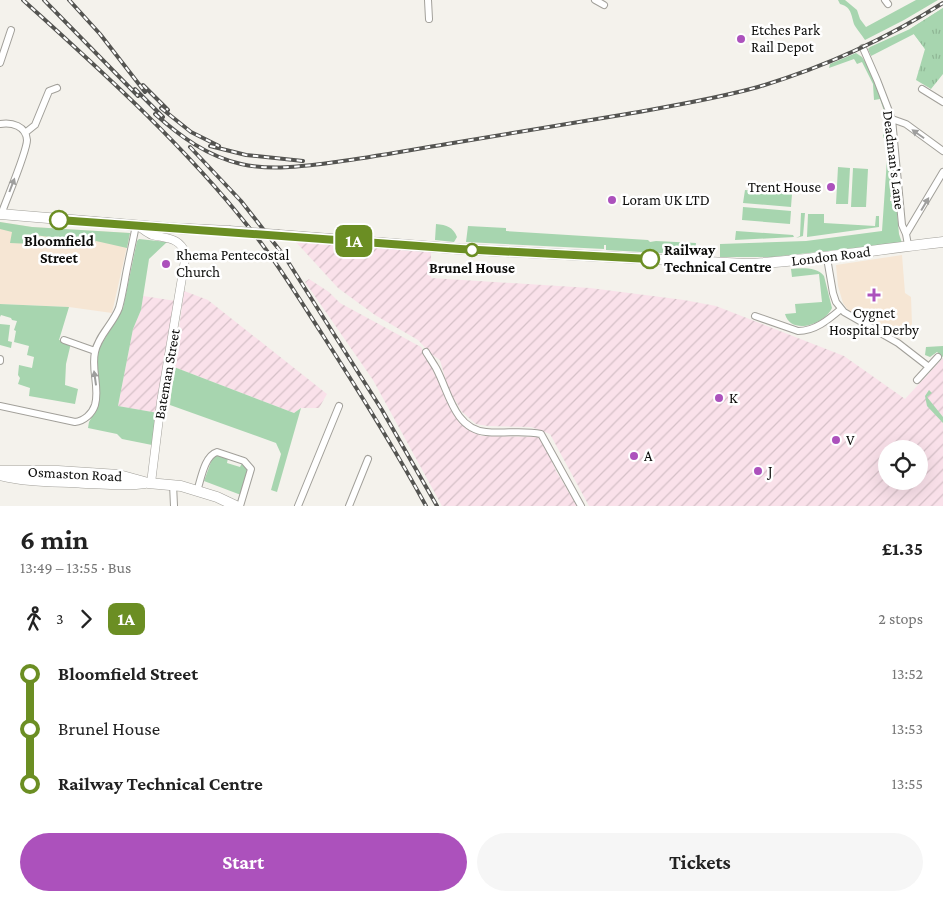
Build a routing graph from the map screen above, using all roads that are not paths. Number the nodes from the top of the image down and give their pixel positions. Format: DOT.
graph roads {
  1 [pos="428,0"];
  2 [pos="595,0"];
  3 [pos="604,5"];
  4 [pos="430,19"];
  5 [pos="11,30"];
  6 [pos="863,48"];
  7 [pos="0,64"];
  8 [pos="57,88"];
  9 [pos="922,89"];
  10 [pos="943,102"];
  11 [pos="892,119"];
  12 [pos="0,124"];
  13 [pos="25,133"];
  14 [pos="943,151"];
  15 [pos="943,172"];
  16 [pos="0,214"];
  17 [pos="136,225"];
  18 [pos="906,234"];
  19 [pos="943,242"];
  20 [pos="908,245"];
  21 [pos="827,258"];
  22 [pos="841,309"];
  23 [pos="755,316"];
  24 [pos="64,340"];
  25 [pos="95,351"];
  26 [pos="426,352"];
  27 [pos="938,357"];
  28 [pos="929,367"];
  29 [pos="917,380"];
  30 [pos="0,406"];
  31 [pos="339,406"];
  32 [pos="368,459"];
  33 [pos="0,471"];
  34 [pos="0,475"];
  35 [pos="150,483"];
  36 [pos="173,484"];
  37 [pos="197,491"];
  38 [pos="174,506"];
  39 [pos="236,506"];
  40 [pos="240,506"];
  41 [pos="298,506"];
  42 [pos="349,506"];
  43 [pos="581,506"];
  1 -- 4 [label="street"];
  2 -- 3 [label="street"];
  5 -- 7 [label="street"];
  6 -- 11 [label="street, Deadman's Lane"];
  8 -- 13 [label="street"];
  9 -- 10 [label="street"];
  14 -- 11 [label="street, one-way"];
  11 -- 18 [label="street, Deadman's Lane"];
  12 -- 13 [label="street"];
  16 -- 13 [label="street, one-way"];
  18 -- 15 [label="street, one-way"];
  16 -- 17 [label="main road, London Road"];
  17 -- 21 [label="main road, London Road, bridge"];
  17 -- 25 [label="street"];
  17 -- 35 [label="street, Bateman Street"];
  18 -- 20 [label="street, Deadman's Lane"];
  19 -- 20 [label="main road, London Road"];
  20 -- 21 [label="main road, London Road"];
  21 -- 22 [label="street"];
  22 -- 23 [label="street"];
  22 -- 28 [label="street"];
  24 -- 25 [label="street"];
  30 -- 25 [label="street, one-way"];
  26 -- 43 [label="street"];
  27 -- 28 [label="street"];
  28 -- 29 [label="street"];
  31 -- 41 [label="street"];
  32 -- 42 [label="street"];
  33 -- 35 [label="main road, Osmaston Road"];
  34 -- 35 [label="main road, Osmaston Road"];
  35 -- 36 [label="main road, Osmaston Road"];
  36 -- 37 [label="main road, Osmaston Road"];
  36 -- 38 [label="street"];
  37 -- 39 [label="main road, Osmaston Road"];
  37 -- 40 [label="street"];
}
